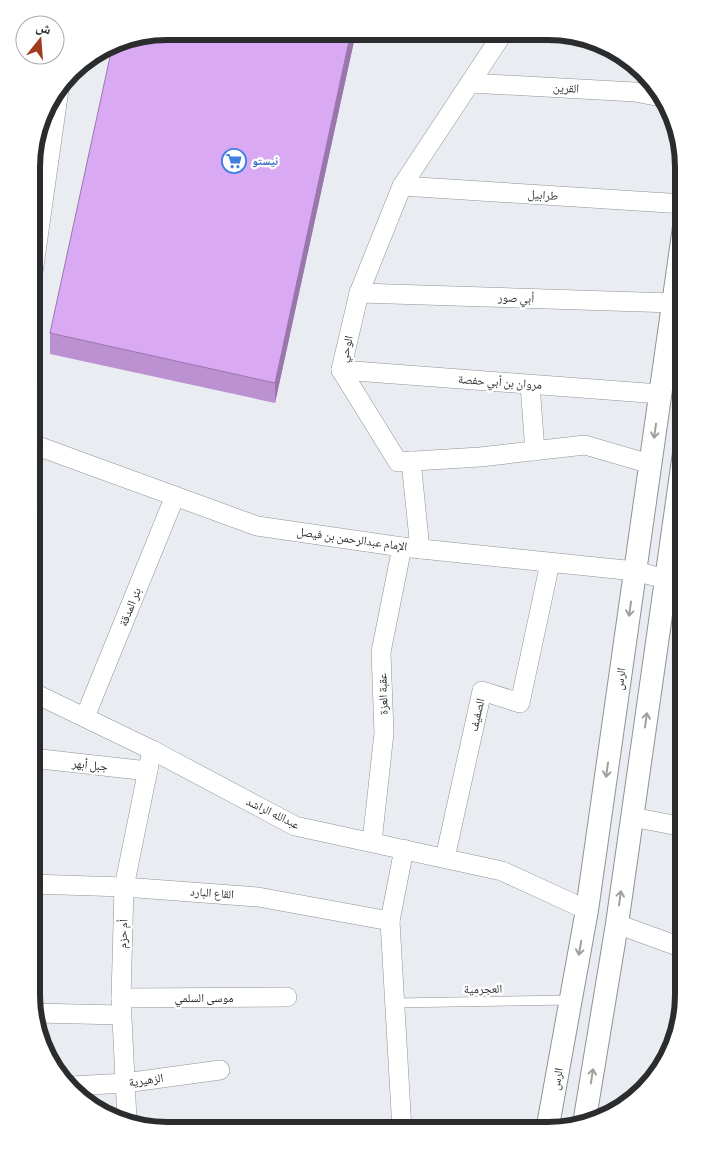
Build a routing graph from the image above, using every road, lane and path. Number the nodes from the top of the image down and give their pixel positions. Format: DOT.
graph roads {
  1 [pos="498,40"];
  2 [pos="470,83"];
  3 [pos="653,96"];
  4 [pos="57,104"];
  5 [pos="402,186"];
  6 [pos="675,203"];
  7 [pos="40,223"];
  8 [pos="675,290"];
  9 [pos="359,293"];
  10 [pos="673,304"];
  11 [pos="341,370"];
  12 [pos="530,385"];
  13 [pos="660,394"];
  14 [pos="40,447"];
  15 [pos="535,450"];
  16 [pos="410,461"];
  17 [pos="650,464"];
  18 [pos="175,496"];
  19 [pos="411,548"];
  20 [pos="550,563"];
  21 [pos="635,571"];
  22 [pos="675,582"];
  23 [pos="40,696"];
  24 [pos="85,717"];
  25 [pos="152,750"];
  26 [pos="40,759"];
  27 [pos="148,771"];
  28 [pos="632,817"];
  29 [pos="675,825"];
  30 [pos="372,842"];
  31 [pos="404,849"];
  32 [pos="445,858"];
  33 [pos="40,884"];
  34 [pos="124,887"];
  35 [pos="587,910"];
  36 [pos="390,921"];
  37 [pos="617,924"];
  38 [pos="675,945"];
  39 [pos="287,997"];
  40 [pos="571,1000"];
  41 [pos="396,1003"];
  42 [pos="121,1007"];
  43 [pos="41,1013"];
  44 [pos="220,1070"];
  45 [pos="125,1083"];
  46 [pos="78,1086"];
  47 [pos="127,1115"];
  48 [pos="585,1116"];
  49 [pos="402,1122"];
  50 [pos="549,1122"];
  1 -- 2 [label="street, الوحي"];
  2 -- 3 [label="street, القرين"];
  2 -- 5 [label="street, الوحي"];
  4 -- 7 [label="street"];
  5 -- 6 [label="street, طرابيل"];
  5 -- 9 [label="street, الوحي"];
  8 -- 10 [label="street, الرس"];
  9 -- 10 [label="street, أبي صور"];
  9 -- 11 [label="street, الوحي"];
  10 -- 13 [label="street, الرس"];
  11 -- 12 [label="street, مروان بن أبي حفصة"];
  11 -- 16 [label="street, الوحي"];
  12 -- 13 [label="street, مروان بن أبي حفصة"];
  12 -- 15 [label="street"];
  13 -- 17 [label="street, الرس, one-way"];
  14 -- 18 [label="street, الإمام عبدالرحمن بن فيصل"];
  15 -- 16 [label="street"];
  15 -- 17 [label="street"];
  16 -- 19 [label="street, عقبة العزة"];
  17 -- 21 [label="street, الرس"];
  18 -- 19 [label="street, الإمام عبدالرحمن بن فيصل"];
  18 -- 24 [label="street, بئر المدقة"];
  19 -- 20 [label="street, الإمام عبدالرحمن بن فيصل"];
  19 -- 30 [label="street, عقبة العزة"];
  20 -- 21 [label="street, الإمام عبدالرحمن بن فيصل"];
  20 -- 32 [label="street, الصفيف"];
  21 -- 22 [label="street, الإمام عبدالرحمن بن فيصل"];
  21 -- 35 [label="street, الرس, one-way"];
  28 -- 22 [label="street, one-way"];
  23 -- 24 [label="street, عبدالله الراشد"];
  24 -- 25 [label="street, عبدالله الراشد"];
  25 -- 27 [label="street, أم حزم"];
  25 -- 30 [label="street, عبدالله الراشد"];
  26 -- 27 [label="street, جبل أبهر"];
  27 -- 34 [label="street, أم حزم"];
  28 -- 29 [label="street"];
  37 -- 28 [label="street, one-way"];
  30 -- 31 [label="street, عبدالله الراشد"];
  31 -- 32 [label="street, عبدالله الراشد"];
  31 -- 36 [label="street"];
  32 -- 35 [label="street, عبدالله الراشد"];
  33 -- 34 [label="street, القاع البارد"];
  34 -- 36 [label="street, القاع البارد"];
  34 -- 42 [label="street, أم حزم"];
  35 -- 40 [label="street, الرس, one-way"];
  36 -- 41 [label="street"];
  37 -- 38 [label="street"];
  48 -- 37 [label="street, one-way"];
  39 -- 42 [label="street, موسى السلمي"];
  40 -- 41 [label="lane, العجرمية"];
  40 -- 50 [label="street, الرس"];
  41 -- 49 [label="street"];
  42 -- 43 [label="street, موسى السلمي"];
  42 -- 45 [label="street, أم حزم"];
  44 -- 45 [label="street, الزهيرية"];
  45 -- 46 [label="street, الزهيرية"];
  45 -- 47 [label="street, أم حزم"];
}
